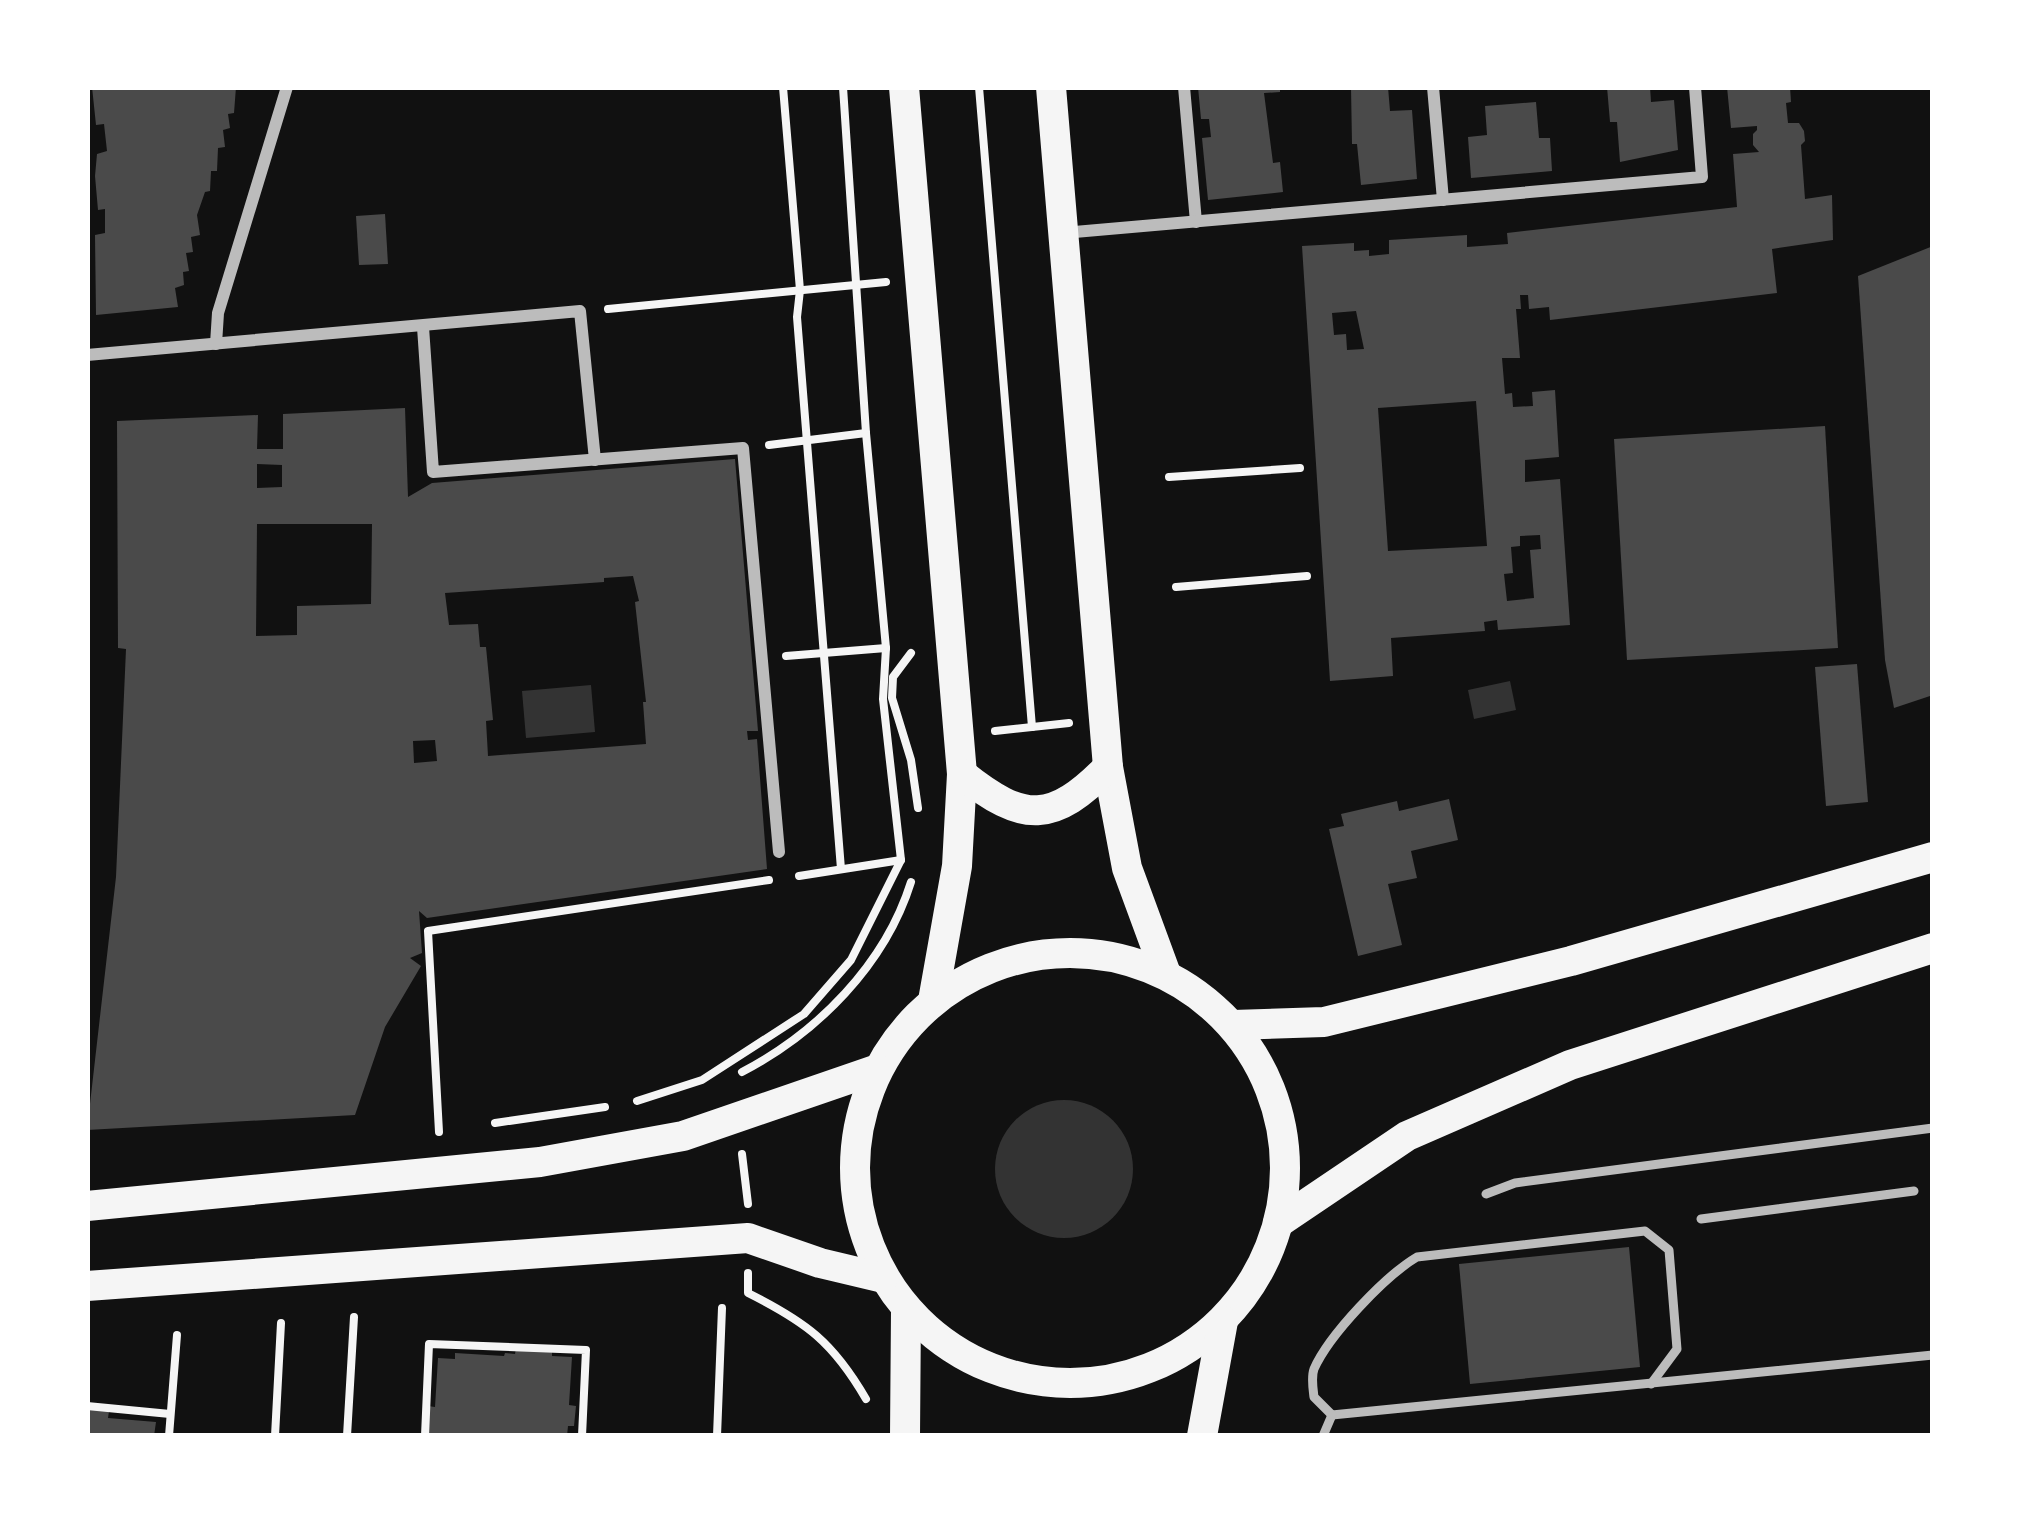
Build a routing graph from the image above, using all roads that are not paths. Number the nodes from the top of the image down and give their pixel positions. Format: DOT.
graph roads {
  1 [pos="286,87"];
  2 [pos="904,87"];
  3 [pos="1052,87"];
  4 [pos="1184,87"];
  5 [pos="1433,87"];
  6 [pos="1695,87"];
  7 [pos="1443,200"];
  8 [pos="1196,222"];
  9 [pos="1062,233"];
  10 [pos="423,327"];
  11 [pos="216,344"];
  12 [pos="87,356"];
  13 [pos="595,460"];
  14 [pos="1108,767"];
  15 [pos="962,774"];
  16 [pos="778,852"];
  17 [pos="1933,857"];
  18 [pos="1933,948"];
  19 [pos="1166,974"];
  20 [pos="933,1001"];
  21 [pos="1233,1025"];
  22 [pos="878,1069"];
  23 [pos="1933,1128"];
  24 [pos="1914,1191"];
  25 [pos="1486,1194"];
  26 [pos="87,1206"];
  27 [pos="1701,1219"];
  28 [pos="1278,1223"];
  29 [pos="883,1278"];
  30 [pos="87,1286"];
  31 [pos="906,1310"];
  32 [pos="1222,1321"];
  33 [pos="1933,1355"];
  34 [pos="1651,1384"];
  35 [pos="1332,1415"];
  36 [pos="905,1436"];
  37 [pos="1202,1436"];
  38 [pos="1323,1436"];
  1 -- 11 [label="street"];
  2 -- 15 [label="main road"];
  3 -- 9 [label="main road"];
  4 -- 8 [label="street"];
  5 -- 7 [label="street"];
  6 -- 7 [label="street"];
  7 -- 8 [label="street"];
  8 -- 9 [label="street"];
  9 -- 14 [label="main road"];
  10 -- 11 [label="street"];
  10 -- 13 [label="street"];
  10 -- 13 [label="street"];
  11 -- 12 [label="street"];
  13 -- 16 [label="street"];
  14 -- 15 [label="main road"];
  14 -- 19 [label="main road"];
  15 -- 20 [label="main road"];
  17 -- 21 [label="main road"];
  18 -- 28 [label="main road"];
  19 -- 20 [label="main road"];
  19 -- 21 [label="main road"];
  20 -- 22 [label="main road"];
  21 -- 28 [label="main road"];
  22 -- 26 [label="main road"];
  22 -- 29 [label="main road"];
  23 -- 25 [label="lane"];
  24 -- 27 [label="lane"];
  28 -- 32 [label="main road"];
  29 -- 30 [label="main road"];
  29 -- 31 [label="main road"];
  31 -- 32 [label="main road"];
  31 -- 36 [label="main road"];
  32 -- 37 [label="main road"];
  33 -- 34 [label="lane"];
  34 -- 35 [label="lane"];
  34 -- 35 [label="lane"];
  35 -- 38 [label="lane"];
}
